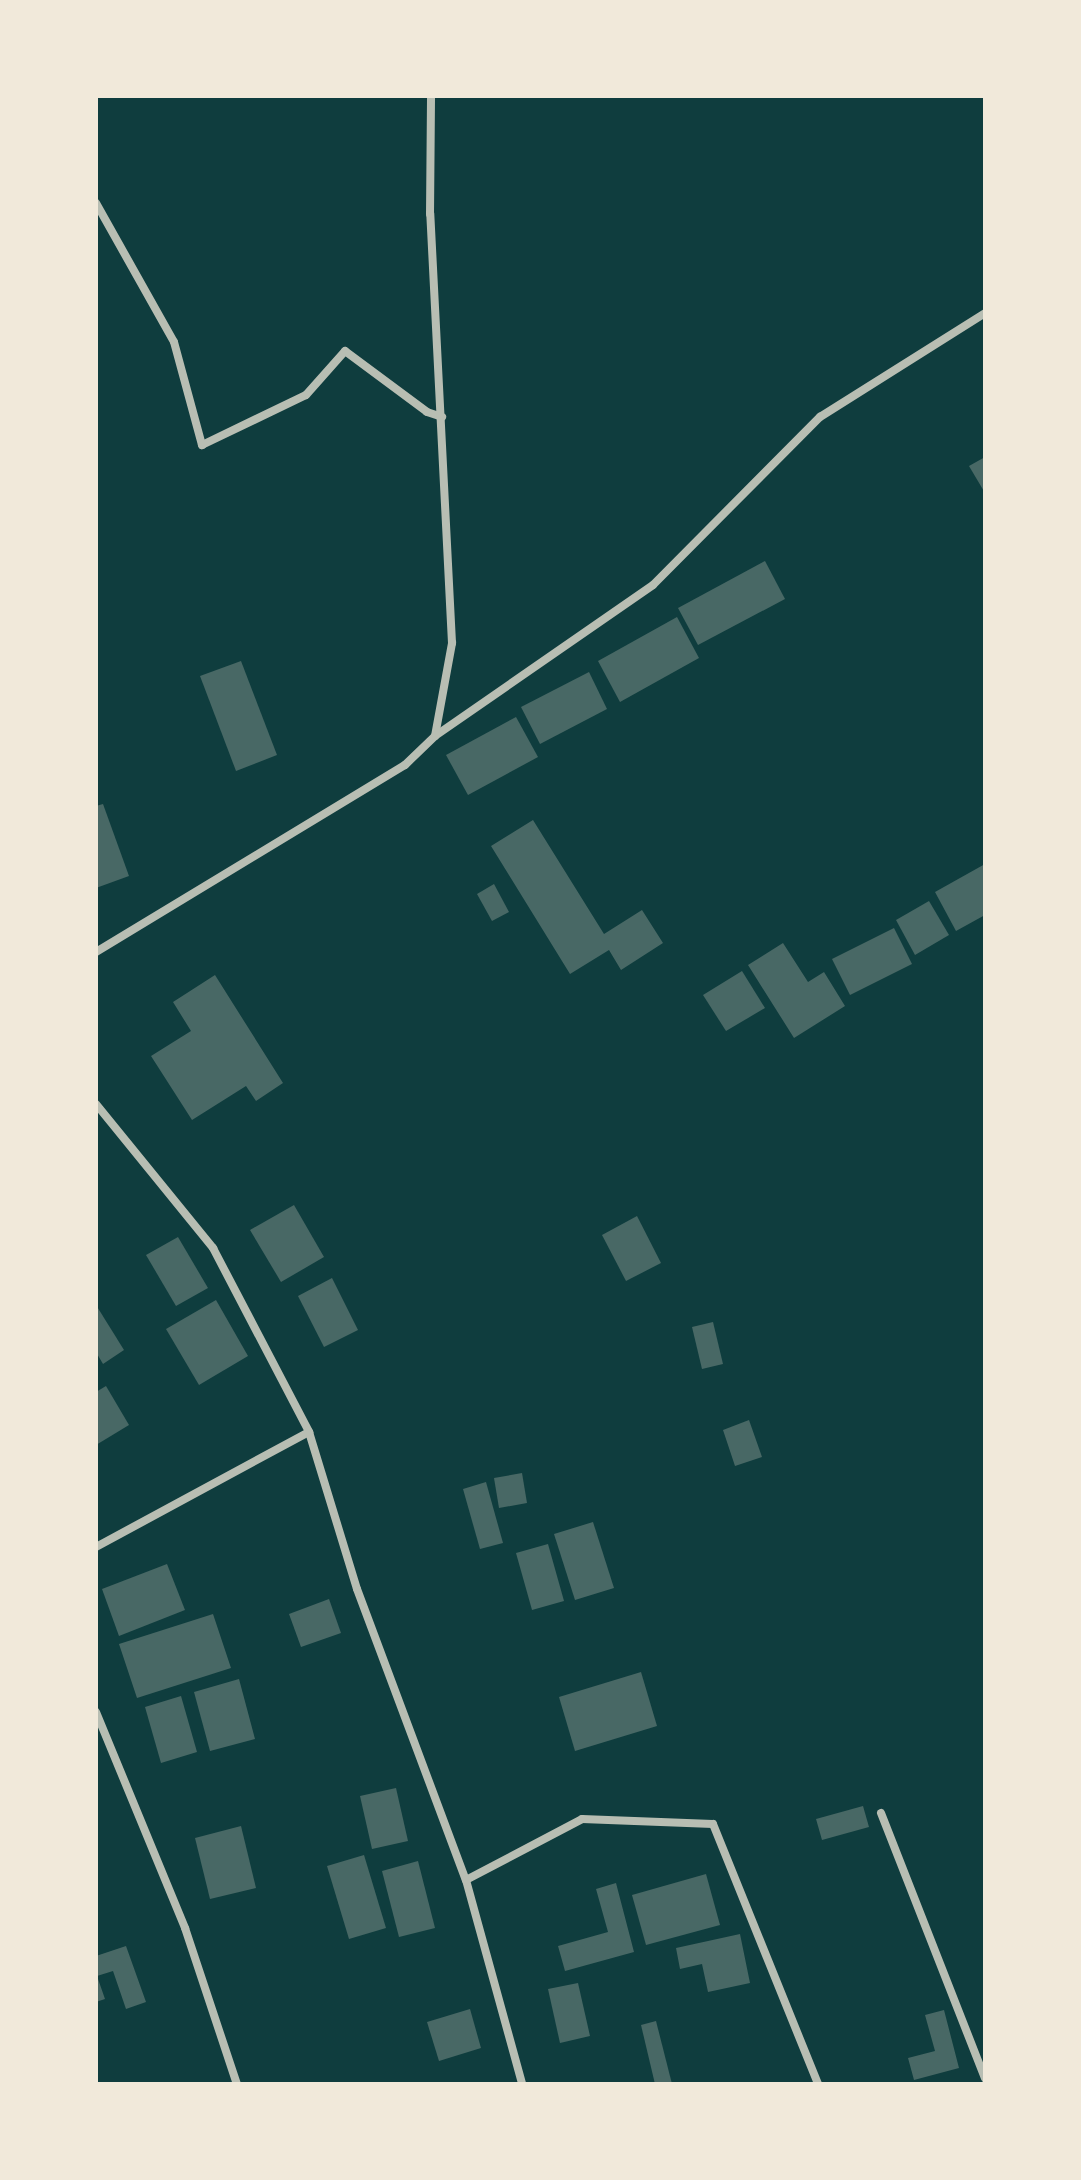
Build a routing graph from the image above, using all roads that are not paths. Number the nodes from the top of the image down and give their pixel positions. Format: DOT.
graph roads {
  1 [pos="431,96"];
  2 [pos="96,203"];
  3 [pos="985,313"];
  4 [pos="442,417"];
  5 [pos="435,736"];
  6 [pos="96,952"];
  7 [pos="96,1104"];
  8 [pos="309,1432"];
  9 [pos="96,1547"];
  10 [pos="96,1712"];
  11 [pos="881,1813"];
  12 [pos="466,1880"];
  13 [pos="985,2078"];
  14 [pos="237,2084"];
  15 [pos="522,2084"];
  16 [pos="818,2084"];
  1 -- 4 [label="street"];
  2 -- 4 [label="street"];
  3 -- 5 [label="street"];
  4 -- 5 [label="street"];
  5 -- 6 [label="street"];
  7 -- 8 [label="street"];
  8 -- 9 [label="street"];
  8 -- 12 [label="street"];
  10 -- 14 [label="street"];
  11 -- 13 [label="street"];
  12 -- 15 [label="street"];
  12 -- 16 [label="street"];
}
